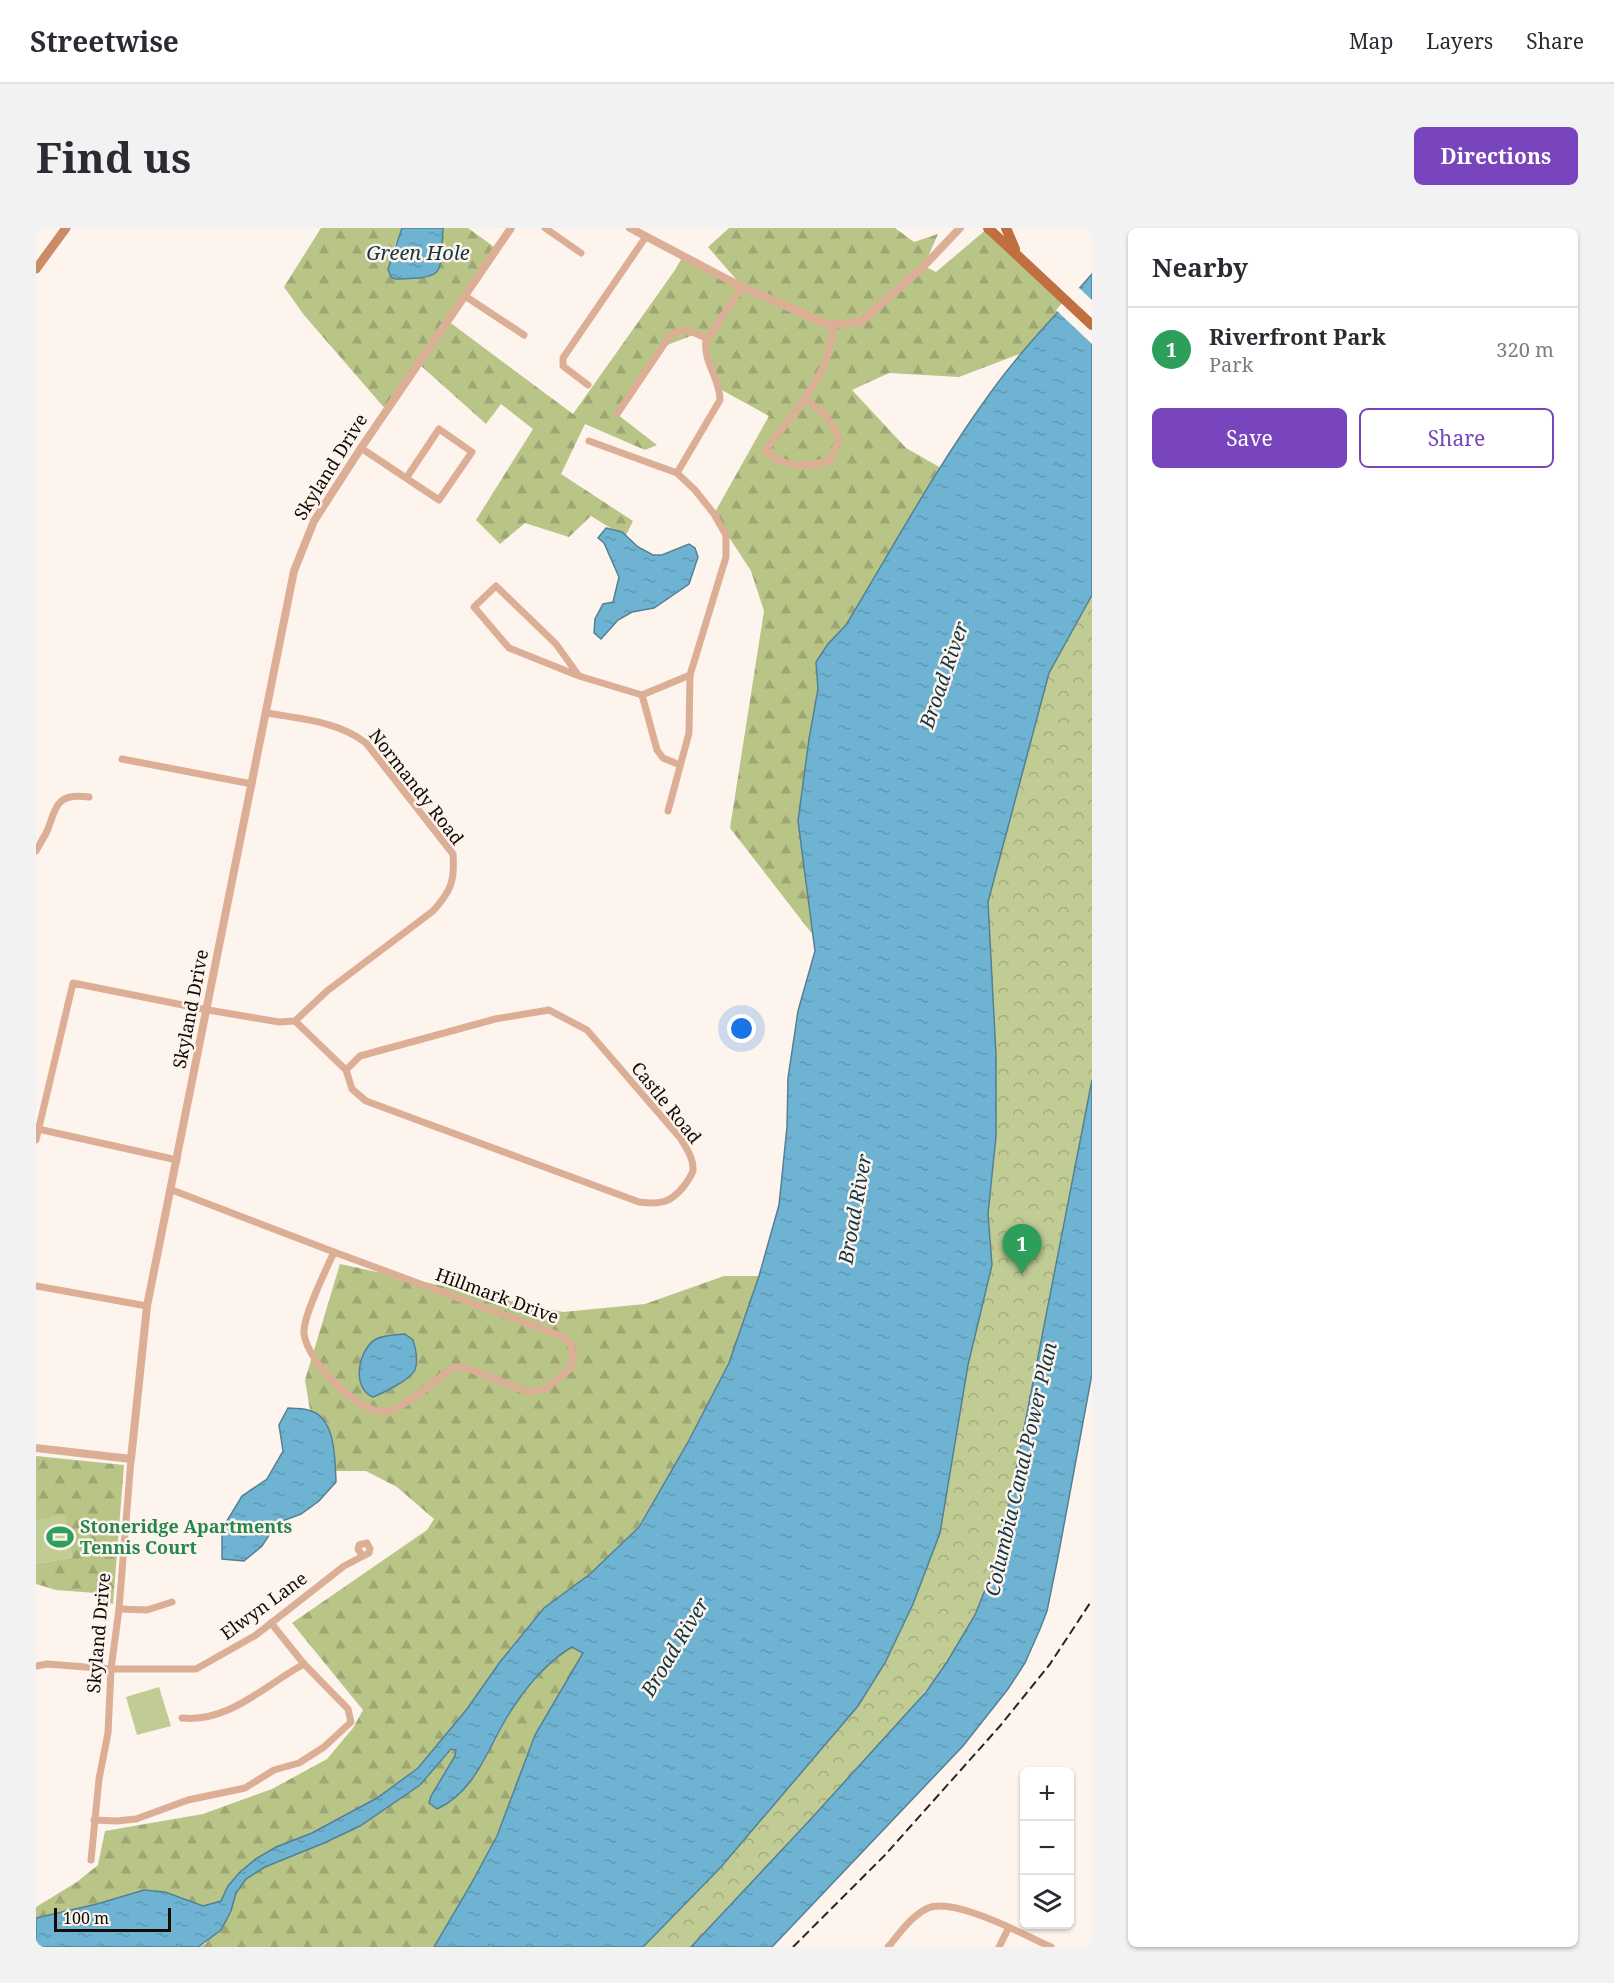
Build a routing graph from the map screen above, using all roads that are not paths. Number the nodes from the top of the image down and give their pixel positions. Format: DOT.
graph roads {
  1 [pos="66,228"];
  2 [pos="511,228"];
  3 [pos="545,228"];
  4 [pos="630,228"];
  5 [pos="960,228"];
  6 [pos="988,228"];
  7 [pos="1006,228"];
  8 [pos="645,238"];
  9 [pos="581,253"];
  10 [pos="1017,255"];
  11 [pos="36,268"];
  12 [pos="742,287"];
  13 [pos="465,296"];
  14 [pos="834,324"];
  15 [pos="1092,325"];
  16 [pos="524,335"];
  17 [pos="707,339"];
  18 [pos="588,385"];
  19 [pos="804,400"];
  20 [pos="617,414"];
  21 [pos="588,441"];
  22 [pos="361,448"];
  23 [pos="677,473"];
  24 [pos="407,477"];
  25 [pos="690,675"];
  26 [pos="579,676"];
  27 [pos="642,696"];
  28 [pos="267,713"];
  29 [pos="122,759"];
  30 [pos="680,765"];
  31 [pos="252,784"];
  32 [pos="88,797"];
  33 [pos="668,811"];
  34 [pos="36,851"];
  35 [pos="208,1010"];
  36 [pos="295,1021"];
  37 [pos="346,1070"];
  38 [pos="38,1129"];
  39 [pos="36,1140"];
  40 [pos="177,1160"];
  41 [pos="172,1190"];
  42 [pos="333,1252"];
  43 [pos="36,1286"];
  44 [pos="147,1306"];
  45 [pos="36,1448"];
  46 [pos="131,1459"];
  47 [pos="362,1555"];
  48 [pos="172,1602"];
  49 [pos="118,1609"];
  50 [pos="271,1623"];
  51 [pos="304,1664"];
  52 [pos="36,1666"];
  53 [pos="111,1669"];
  54 [pos="182,1718"];
  55 [pos="94,1820"];
  56 [pos="91,1860"];
  57 [pos="1008,1929"];
  58 [pos="888,1947"];
  59 [pos="999,1947"];
  60 [pos="1051,1947"];
  1 -- 11 [label="main road"];
  2 -- 13 [label="street, Skyland Drive"];
  3 -- 9 [label="street"];
  4 -- 8 [label="street"];
  5 -- 14 [label="street"];
  6 -- 10 [label="main road"];
  7 -- 10 [label="main road"];
  8 -- 12 [label="street"];
  8 -- 18 [label="street"];
  10 -- 15 [label="main road"];
  12 -- 14 [label="street"];
  12 -- 17 [label="street"];
  13 -- 16 [label="street"];
  13 -- 22 [label="street, Skyland Drive"];
  14 -- 19 [label="street"];
  17 -- 20 [label="street"];
  17 -- 23 [label="street"];
  19 -- 19 [label="street"];
  21 -- 23 [label="street"];
  22 -- 24 [label="street"];
  22 -- 28 [label="street, Skyland Drive"];
  23 -- 25 [label="street"];
  24 -- 24 [label="street"];
  25 -- 27 [label="street"];
  25 -- 30 [label="street"];
  26 -- 26 [label="street"];
  26 -- 27 [label="street"];
  27 -- 30 [label="street"];
  28 -- 31 [label="street, Skyland Drive"];
  28 -- 36 [label="street, Normandy Road"];
  29 -- 31 [label="street"];
  30 -- 33 [label="street"];
  31 -- 35 [label="street, Skyland Drive"];
  32 -- 34 [label="street"];
  35 -- 36 [label="street"];
  35 -- 38 [label="street"];
  35 -- 40 [label="street, Skyland Drive"];
  36 -- 37 [label="street, Castle Road"];
  37 -- 37 [label="street, Castle Road"];
  38 -- 39 [label="street"];
  38 -- 40 [label="street"];
  40 -- 41 [label="street, Skyland Drive"];
  41 -- 42 [label="street, Hillmark Drive"];
  41 -- 44 [label="street, Skyland Drive"];
  42 -- 42 [label="street, Hillmark Drive"];
  43 -- 44 [label="street"];
  44 -- 46 [label="street, Skyland Drive"];
  45 -- 46 [label="street"];
  46 -- 49 [label="street, Skyland Drive"];
  47 -- 50 [label="street, Elwyn Lane"];
  48 -- 49 [label="street"];
  49 -- 53 [label="street, Skyland Drive"];
  50 -- 51 [label="street"];
  50 -- 53 [label="street, Elwyn Lane"];
  51 -- 54 [label="street"];
  51 -- 55 [label="street"];
  52 -- 53 [label="street, Elwyn Lane"];
  53 -- 55 [label="street, Skyland Drive"];
  55 -- 56 [label="street, Skyland Drive"];
  57 -- 58 [label="street"];
  57 -- 59 [label="street"];
  57 -- 60 [label="street"];
}
